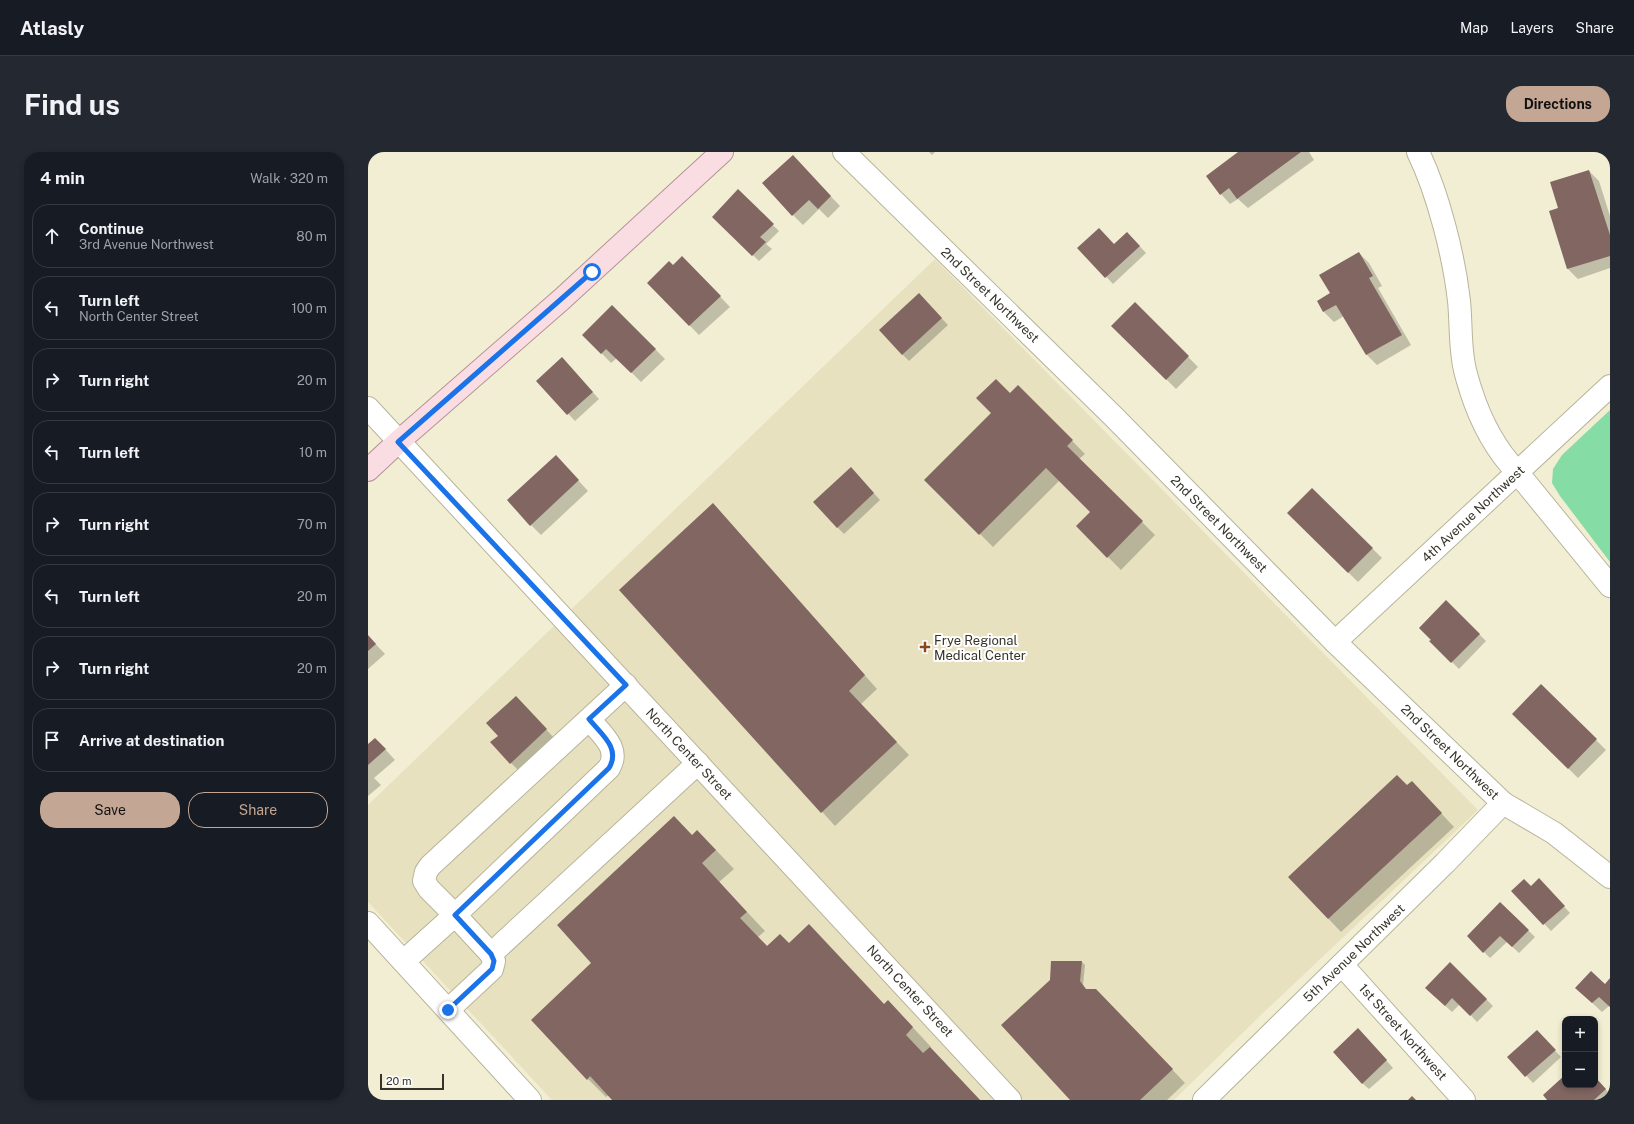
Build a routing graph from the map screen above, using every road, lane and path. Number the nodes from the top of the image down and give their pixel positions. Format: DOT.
graph roads {
  1 [pos="722,152"];
  2 [pos="844,152"];
  3 [pos="1418,152"];
  4 [pos="1610,386"];
  5 [pos="368,408"];
  6 [pos="398,442"];
  7 [pos="368,470"];
  8 [pos="1517,472"];
  9 [pos="1610,586"];
  10 [pos="1335,642"];
  11 [pos="626,685"];
  12 [pos="589,719"];
  13 [pos="698,763"];
  14 [pos="1502,803"];
  15 [pos="1610,877"];
  16 [pos="455,915"];
  17 [pos="368,923"];
  18 [pos="491,954"];
  19 [pos="404,961"];
  20 [pos="1342,965"];
  21 [pos="448,1010"];
  22 [pos="530,1100"];
  23 [pos="1010,1100"];
  24 [pos="1204,1100"];
  25 [pos="1464,1100"];
  1 -- 6 [label="main road"];
  2 -- 10 [label="street, 2nd Street Northwest"];
  3 -- 8 [label="street"];
  4 -- 8 [label="street, 4th Avenue Northwest"];
  5 -- 6 [label="street, North Center Street"];
  6 -- 7 [label="main road"];
  6 -- 11 [label="street, North Center Street"];
  8 -- 9 [label="street"];
  8 -- 10 [label="street, 4th Avenue Northwest"];
  10 -- 14 [label="street, 2nd Street Northwest"];
  11 -- 12 [label="street"];
  11 -- 13 [label="street, North Center Street"];
  12 -- 16 [label="street"];
  12 -- 16 [label="street"];
  13 -- 18 [label="street"];
  13 -- 23 [label="street, North Center Street"];
  14 -- 15 [label="street, 2nd Street Northwest"];
  14 -- 20 [label="street, 5th Avenue Northwest"];
  16 -- 18 [label="street"];
  16 -- 19 [label="street"];
  17 -- 19 [label="street"];
  18 -- 21 [label="street"];
  19 -- 21 [label="street"];
  20 -- 24 [label="street, 5th Avenue Northwest"];
  20 -- 25 [label="street, 1st Street Northwest"];
  21 -- 22 [label="street"];
}
